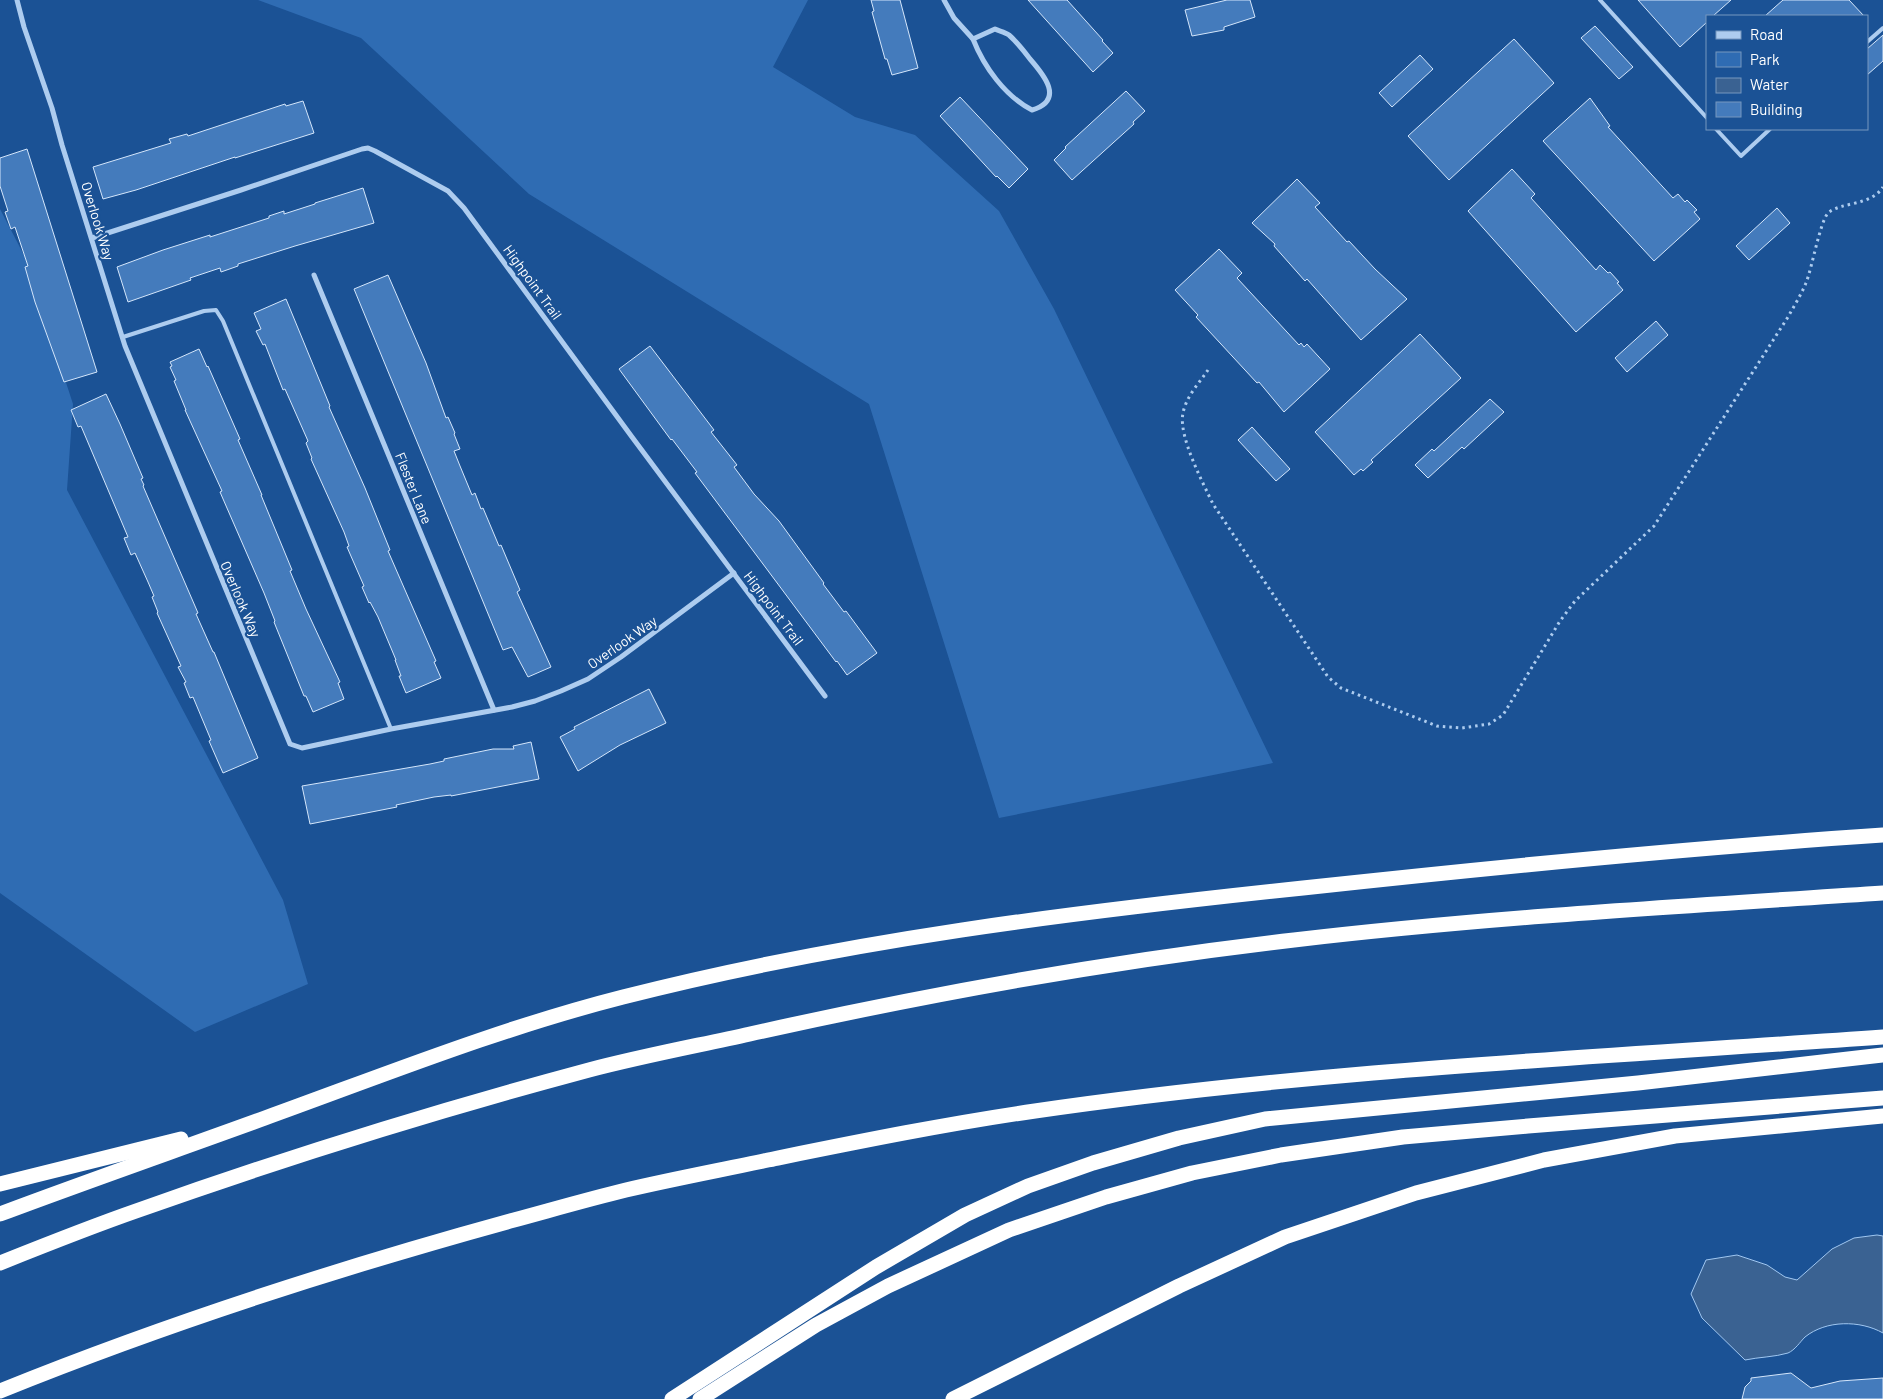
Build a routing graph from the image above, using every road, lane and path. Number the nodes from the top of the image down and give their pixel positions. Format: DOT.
graph roads {
  1 [pos="17,0"];
  2 [pos="944,0"];
  3 [pos="1600,0"];
  4 [pos="1883,28"];
  5 [pos="972,39"];
  6 [pos="1868,41"];
  7 [pos="1706,117"];
  8 [pos="1717,130"];
  9 [pos="1769,130"];
  10 [pos="1883,187"];
  11 [pos="92,238"];
  12 [pos="314,275"];
  13 [pos="122,337"];
  14 [pos="1208,370"];
  15 [pos="734,573"];
  16 [pos="825,696"];
  17 [pos="494,710"];
  18 [pos="391,729"];
  19 [pos="1883,835"];
  20 [pos="1883,893"];
  21 [pos="1883,1036"];
  22 [pos="1883,1055"];
  23 [pos="1883,1098"];
  24 [pos="1883,1116"];
  25 [pos="265,1118"];
  26 [pos="0,1184"];
  27 [pos="0,1214"];
  28 [pos="0,1263"];
  29 [pos="0,1391"];
  30 [pos="672,1399"];
  31 [pos="700,1399"];
  32 [pos="953,1399"];
  1 -- 11 [label="street, Overlook Way"];
  2 -- 5 [label="street"];
  3 -- 7 [label="lane"];
  4 -- 6 [label="lane"];
  5 -- 5 [label="street"];
  8 -- 9 [label="lane"];
  10 -- 14 [label="path"];
  11 -- 13 [label="street, Overlook Way"];
  11 -- 15 [label="street, Highpoint Trail"];
  12 -- 17 [label="street, Flester Lane"];
  13 -- 18 [label="street, Overlook Way"];
  13 -- 18 [label="lane"];
  15 -- 16 [label="street, Highpoint Trail"];
  15 -- 17 [label="street, Overlook Way"];
  17 -- 18 [label="street, Overlook Way"];
  19 -- 25 [label="highway"];
  20 -- 28 [label="highway"];
  21 -- 29 [label="highway"];
  22 -- 30 [label="highway"];
  23 -- 31 [label="highway"];
  24 -- 32 [label="highway"];
  25 -- 26 [label="highway"];
  25 -- 27 [label="highway"];
}
